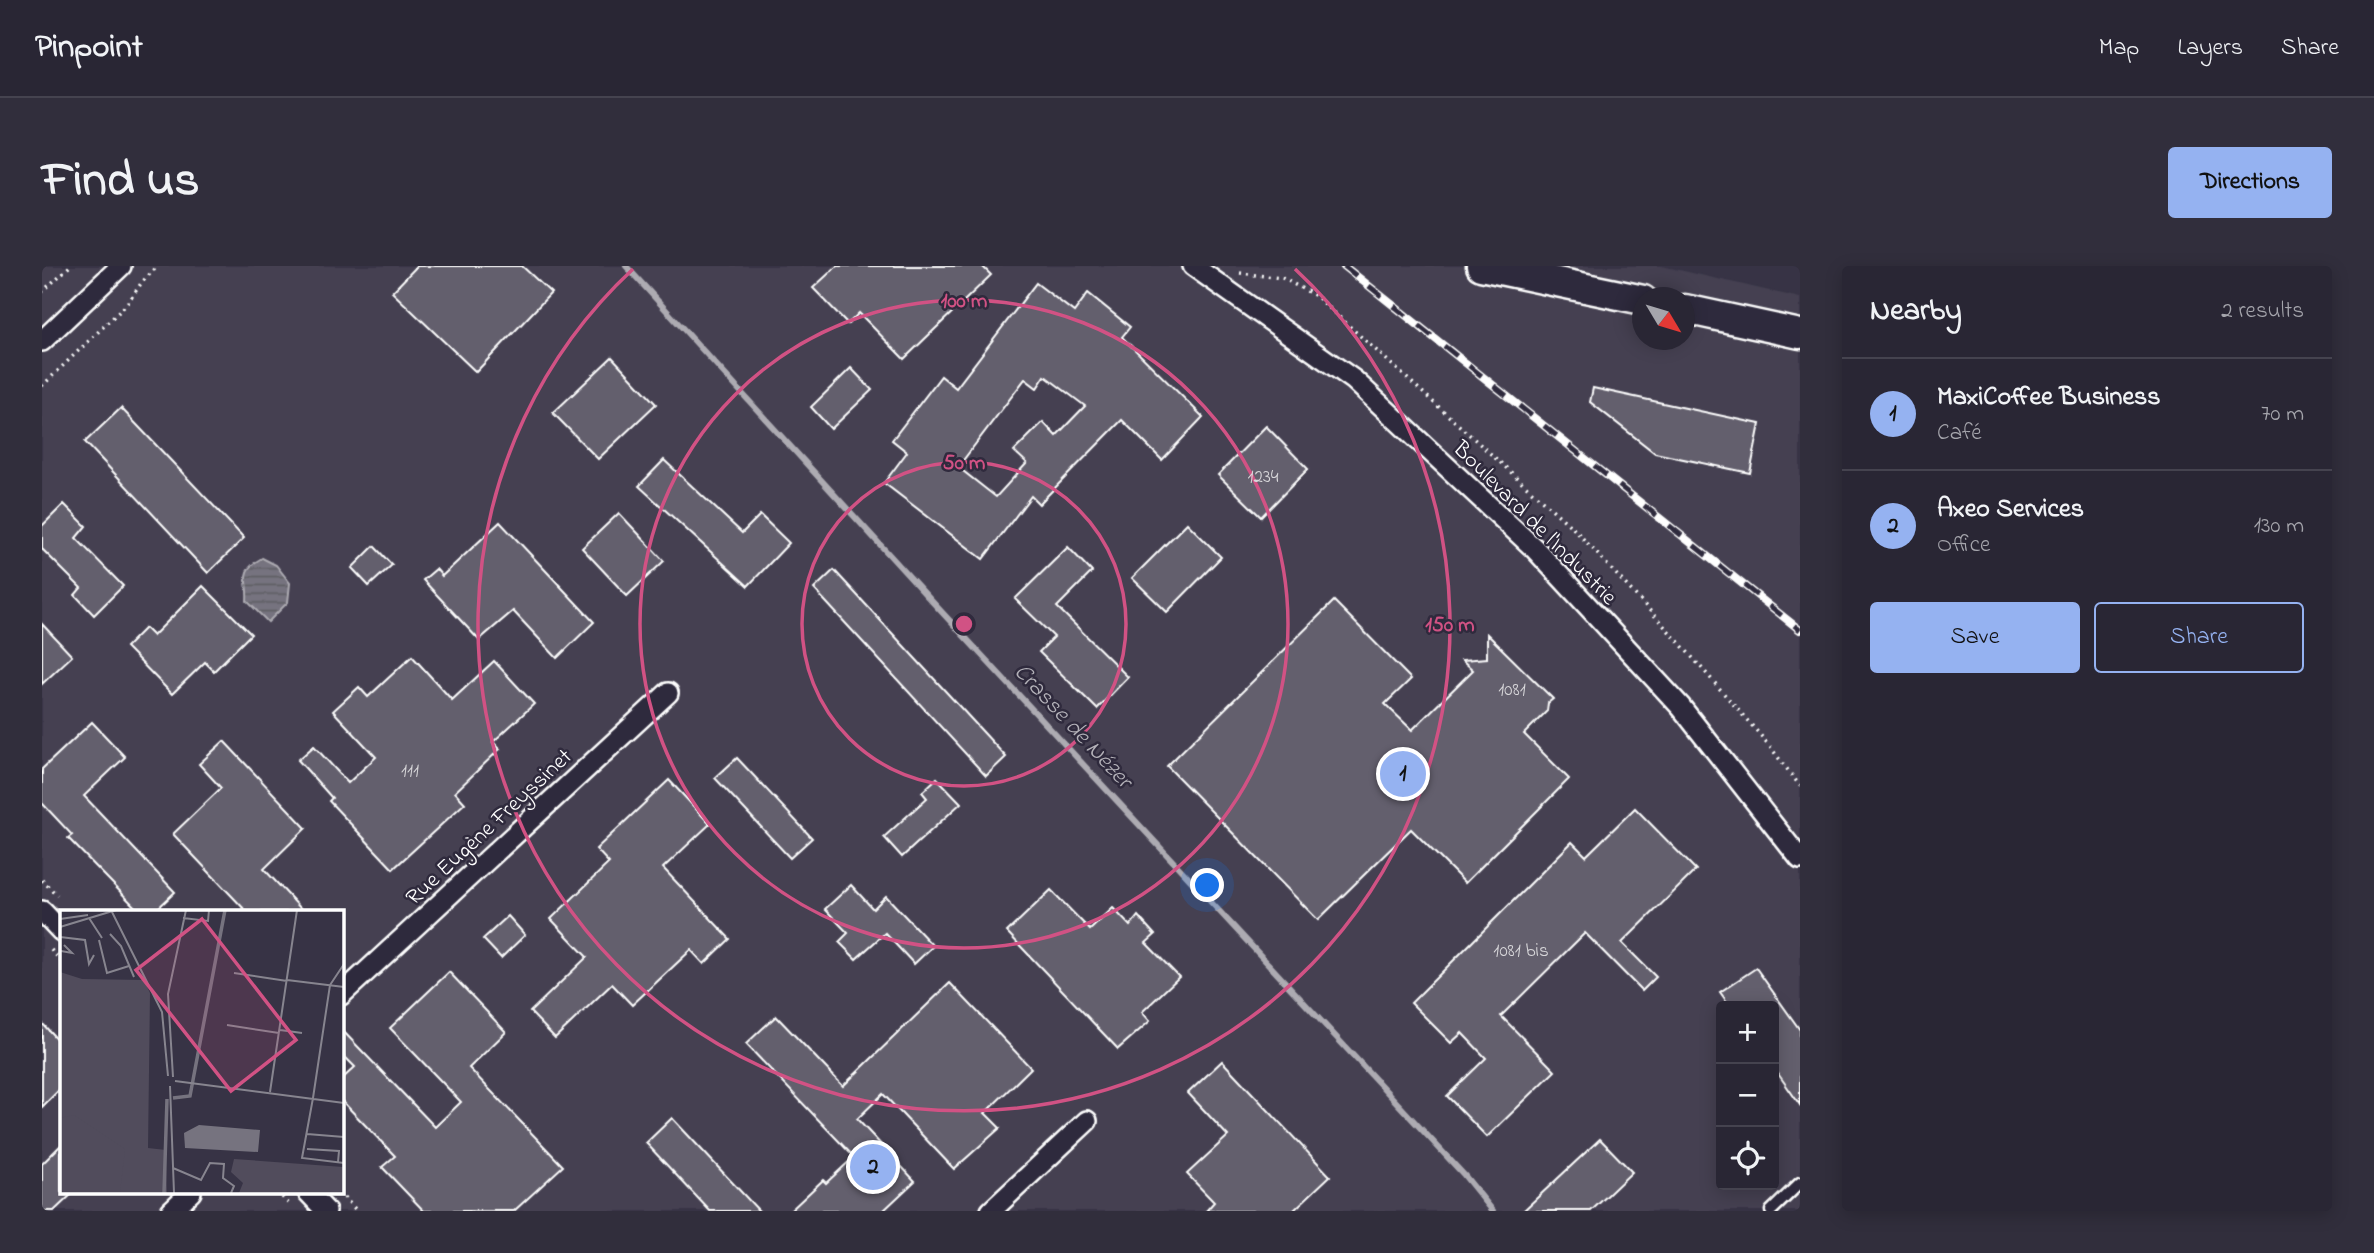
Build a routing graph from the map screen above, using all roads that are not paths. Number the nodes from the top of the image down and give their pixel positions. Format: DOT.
graph roads {
  1 [pos="121,266"];
  2 [pos="1193,266"];
  3 [pos="1481,266"];
  4 [pos="1632,298"];
  5 [pos="1695,311"];
  6 [pos="1800,334"];
  7 [pos="42,341"];
  8 [pos="668,693"];
  9 [pos="1800,859"];
  10 [pos="42,911"];
  11 [pos="60,930"];
  12 [pos="343,993"];
  13 [pos="1087,1121"];
  14 [pos="1800,1183"];
  15 [pos="189,1194"];
  16 [pos="310,1194"];
  17 [pos="171,1211"];
  18 [pos="327,1211"];
  19 [pos="991,1211"];
  20 [pos="1771,1211"];
  1 -- 7 [label="street"];
  2 -- 9 [label="street, Boulevard de l'Industrie"];
  3 -- 4 [label="main road"];
  5 -- 6 [label="main road"];
  8 -- 12 [label="street, Rue Eugène Freyssinet"];
  10 -- 11 [label="street"];
  13 -- 19 [label="street"];
  14 -- 20 [label="lane"];
  15 -- 17 [label="street"];
  16 -- 18 [label="street"];
}
